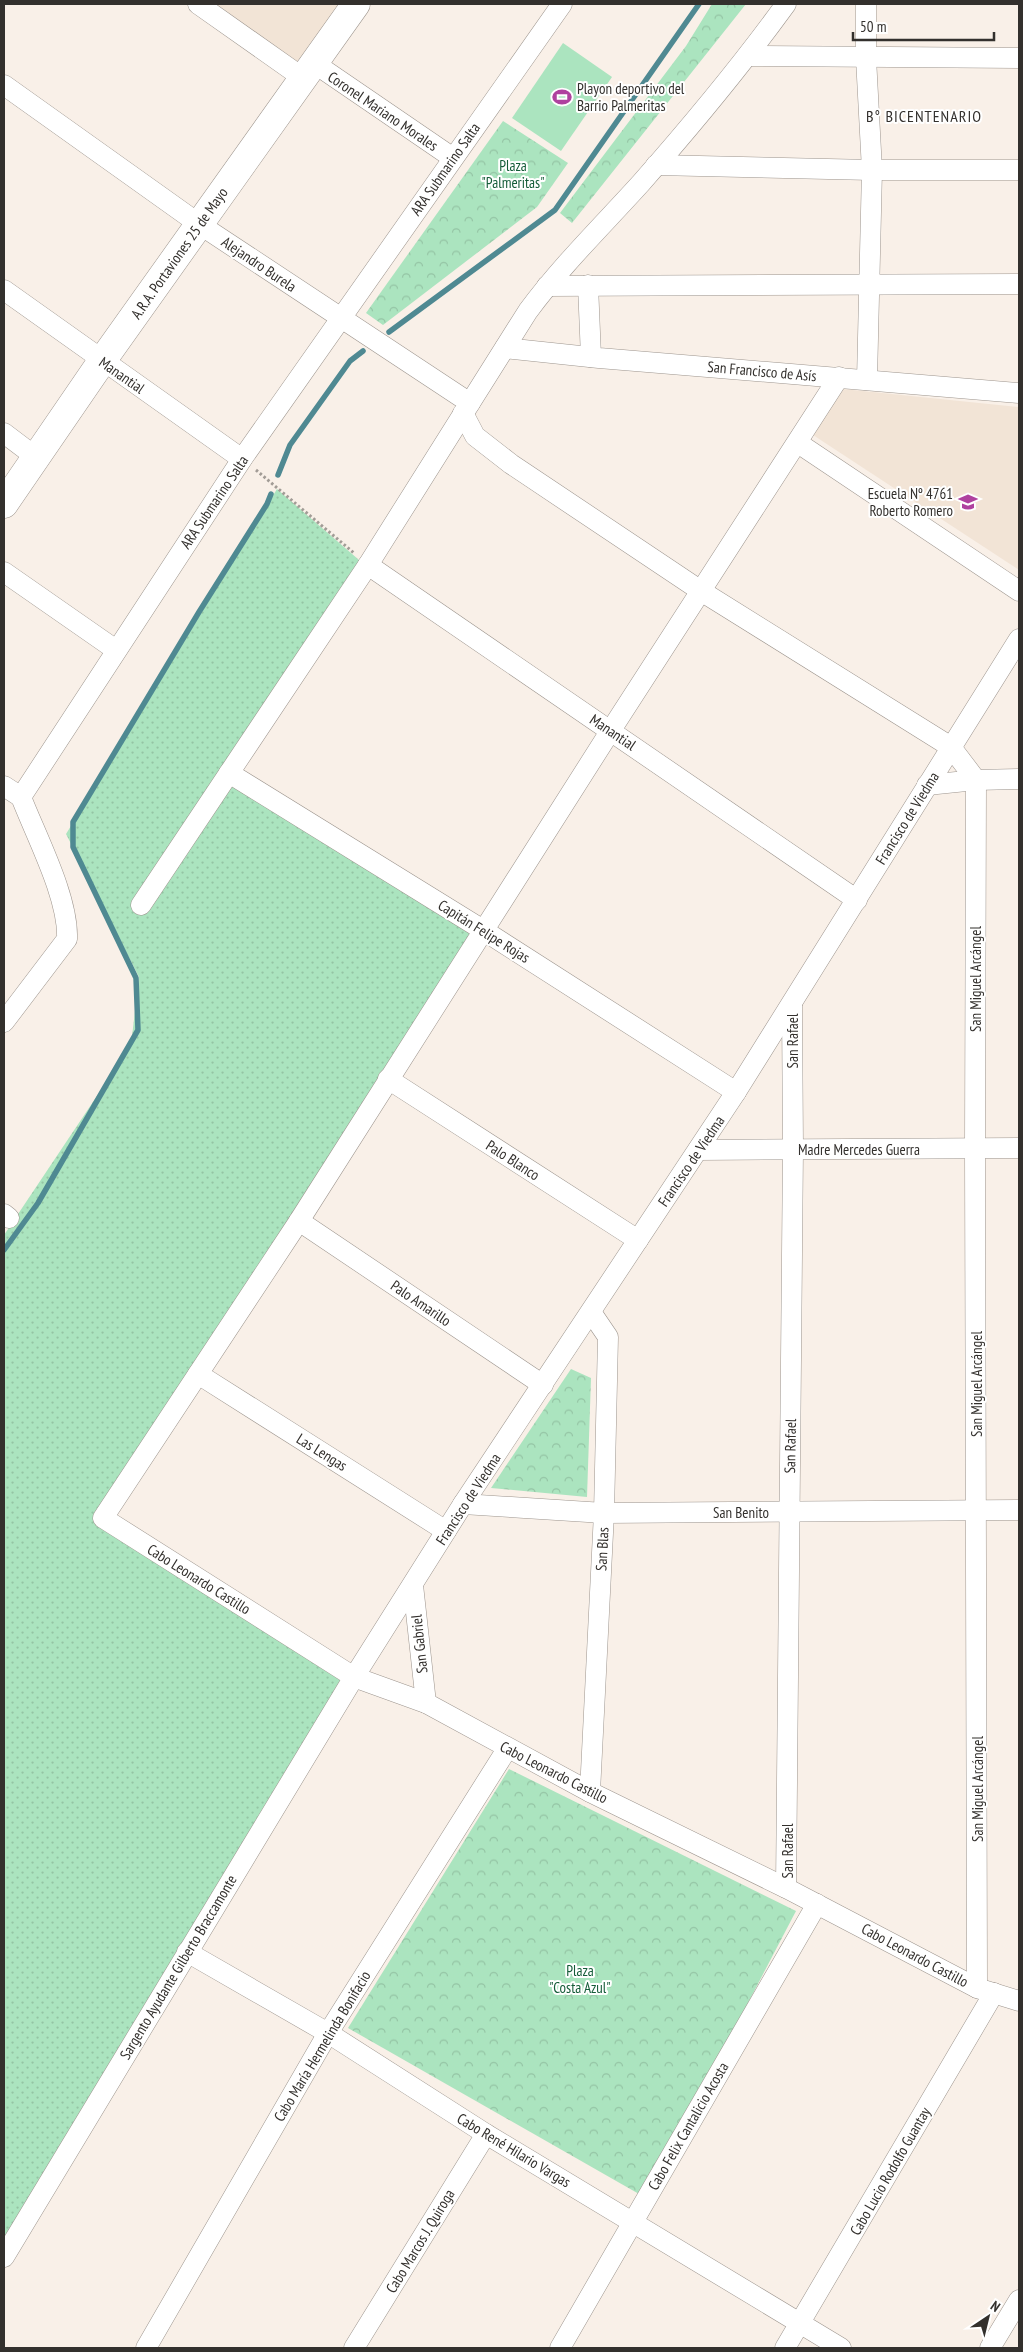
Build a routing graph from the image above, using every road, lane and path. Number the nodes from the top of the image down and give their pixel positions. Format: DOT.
graph roads {
  1 [pos="198,4"];
  2 [pos="356,4"];
  3 [pos="562,4"];
  4 [pos="786,4"];
  5 [pos="866,4"];
  6 [pos="749,56"];
  7 [pos="866,58"];
  8 [pos="1019,58"];
  9 [pos="308,71"];
  10 [pos="4,85"];
  11 [pos="453,158"];
  12 [pos="656,165"];
  13 [pos="872,170"];
  14 [pos="1019,170"];
  15 [pos="199,224"];
  16 [pos="868,284"];
  17 [pos="1019,284"];
  18 [pos="547,286"];
  19 [pos="588,286"];
  20 [pos="4,290"];
  21 [pos="340,318"];
  22 [pos="505,348"];
  23 [pos="591,357"];
  24 [pos="102,361"];
  25 [pos="839,377"];
  26 [pos="867,380"];
  27 [pos="1019,393"];
  28 [pos="467,408"];
  29 [pos="4,433"];
  30 [pos="798,443"];
  31 [pos="37,458"];
  32 [pos="242,458"];
  33 [pos="4,504"];
  34 [pos="368,565"];
  35 [pos="4,572"];
  36 [pos="701,591"];
  37 [pos="1019,591"];
  38 [pos="1019,639"];
  39 [pos="116,650"];
  40 [pos="611,730"];
  41 [pos="951,747"];
  42 [pos="229,773"];
  43 [pos="1019,779"];
  44 [pos="976,780"];
  45 [pos="927,784"];
  46 [pos="4,786"];
  47 [pos="21,797"];
  48 [pos="857,900"];
  49 [pos="141,905"];
  50 [pos="483,930"];
  51 [pos="792,1005"];
  52 [pos="6,1014"];
  53 [pos="388,1079"];
  54 [pos="736,1092"];
  55 [pos="974,1148"];
  56 [pos="1019,1148"];
  57 [pos="793,1149"];
  58 [pos="698,1150"];
  59 [pos="299,1221"];
  60 [pos="638,1240"];
  61 [pos="591,1312"];
  62 [pos="198,1374"];
  63 [pos="543,1385"];
  64 [pos="463,1504"];
  65 [pos="976,1509"];
  66 [pos="1019,1510"];
  67 [pos="789,1512"];
  68 [pos="604,1513"];
  69 [pos="446,1531"];
  70 [pos="413,1585"];
  71 [pos="354,1677"];
  72 [pos="426,1703"];
  73 [pos="507,1749"];
  74 [pos="590,1792"];
  75 [pos="786,1888"];
  76 [pos="817,1904"];
  77 [pos="187,1952"];
  78 [pos="985,1990"];
  79 [pos="1019,2002"];
  80 [pos="328,2033"];
  81 [pos="486,2134"];
  82 [pos="633,2221"];
  83 [pos="4,2257"];
  84 [pos="1019,2300"];
  85 [pos="800,2324"];
  86 [pos="146,2348"];
  87 [pos="354,2348"];
  88 [pos="560,2348"];
  89 [pos="786,2348"];
  90 [pos="841,2348"];
  91 [pos="990,2348"];
  1 -- 9 [label="street, Coronel Mariano Morales"];
  2 -- 9 [label="street, A.R.A. Portaviones 25 de Mayo"];
  3 -- 11 [label="street, ARA Submarino Salta"];
  4 -- 6 [label="street"];
  5 -- 7 [label="street"];
  6 -- 7 [label="street"];
  6 -- 12 [label="street"];
  7 -- 8 [label="street"];
  7 -- 13 [label="street"];
  9 -- 11 [label="street, Coronel Mariano Morales"];
  9 -- 15 [label="street, A.R.A. Portaviones 25 de Mayo"];
  10 -- 15 [label="street, Alejandro Burela"];
  11 -- 21 [label="street, ARA Submarino Salta"];
  12 -- 13 [label="street"];
  12 -- 18 [label="street"];
  13 -- 14 [label="street"];
  13 -- 16 [label="street"];
  15 -- 21 [label="street, Alejandro Burela"];
  15 -- 24 [label="street, A.R.A. Portaviones 25 de Mayo"];
  16 -- 17 [label="street"];
  16 -- 19 [label="street"];
  16 -- 26 [label="street"];
  18 -- 19 [label="street"];
  18 -- 22 [label="street"];
  19 -- 23 [label="street"];
  20 -- 24 [label="street, Manantial"];
  21 -- 28 [label="street, Alejandro Burela"];
  21 -- 32 [label="street, ARA Submarino Salta"];
  22 -- 23 [label="street, San Francisco de Asís"];
  22 -- 28 [label="street"];
  23 -- 25 [label="street, San Francisco de Asís"];
  24 -- 31 [label="street, A.R.A. Portaviones 25 de Mayo"];
  24 -- 32 [label="street, Manantial"];
  25 -- 26 [label="street, San Francisco de Asís"];
  25 -- 30 [label="street"];
  26 -- 27 [label="street, San Francisco de Asís"];
  28 -- 34 [label="street"];
  28 -- 36 [label="street"];
  29 -- 31 [label="street"];
  30 -- 36 [label="street"];
  30 -- 37 [label="street"];
  31 -- 33 [label="street, A.R.A. Portaviones 25 de Mayo"];
  32 -- 34 [label="path"];
  32 -- 39 [label="street, ARA Submarino Salta"];
  34 -- 40 [label="street, Manantial"];
  34 -- 42 [label="street"];
  35 -- 39 [label="street"];
  36 -- 40 [label="street"];
  36 -- 41 [label="street"];
  38 -- 41 [label="street, Francisco de Viedma"];
  39 -- 47 [label="street, ARA Submarino Salta"];
  40 -- 48 [label="street, Manantial"];
  40 -- 50 [label="street"];
  41 -- 44 [label="street"];
  41 -- 45 [label="street, Francisco de Viedma"];
  42 -- 49 [label="street"];
  42 -- 50 [label="street, Capitán Felipe Rojas"];
  43 -- 44 [label="street"];
  44 -- 45 [label="street"];
  44 -- 55 [label="street, San Miguel Arcángel"];
  45 -- 48 [label="street, Francisco de Viedma"];
  46 -- 47 [label="street"];
  47 -- 52 [label="street"];
  48 -- 51 [label="street, Francisco de Viedma"];
  50 -- 53 [label="street"];
  50 -- 54 [label="street, Capitán Felipe Rojas"];
  51 -- 54 [label="street, Francisco de Viedma"];
  51 -- 57 [label="street, San Rafael"];
  53 -- 59 [label="street"];
  53 -- 60 [label="street, Palo Blanco"];
  54 -- 58 [label="street, Francisco de Viedma"];
  55 -- 56 [label="street, Madre Mercedes Guerra"];
  55 -- 57 [label="street, Madre Mercedes Guerra"];
  55 -- 65 [label="street, San Miguel Arcángel"];
  57 -- 58 [label="street, Madre Mercedes Guerra"];
  57 -- 67 [label="street, San Rafael"];
  58 -- 60 [label="street, Francisco de Viedma"];
  59 -- 62 [label="street"];
  59 -- 63 [label="street, Palo Amarillo"];
  60 -- 61 [label="street, Francisco de Viedma"];
  61 -- 63 [label="street, Francisco de Viedma"];
  61 -- 68 [label="street, San Blas"];
  62 -- 69 [label="street, Las Lengas"];
  62 -- 71 [label="street, Cabo Leonardo Castillo"];
  63 -- 64 [label="street, Francisco de Viedma"];
  64 -- 68 [label="street, San Benito"];
  64 -- 69 [label="street, Francisco de Viedma"];
  65 -- 66 [label="street, San Benito"];
  65 -- 67 [label="street, San Benito"];
  65 -- 78 [label="street, San Miguel Arcángel"];
  67 -- 68 [label="street, San Benito"];
  67 -- 75 [label="street, San Rafael"];
  68 -- 74 [label="street, San Blas"];
  69 -- 70 [label="street, Francisco de Viedma"];
  70 -- 71 [label="street, Francisco de Viedma"];
  70 -- 72 [label="street, San Gabriel"];
  71 -- 72 [label="street, Cabo Leonardo Castillo"];
  71 -- 77 [label="street, Sargento Ayudante Gilberto Braccamonte"];
  72 -- 73 [label="street, Cabo Leonardo Castillo"];
  73 -- 74 [label="street, Cabo Leonardo Castillo"];
  73 -- 80 [label="street, Cabo María Hermelinda Bonifacio"];
  74 -- 75 [label="street, Cabo Leonardo Castillo"];
  75 -- 76 [label="street, Cabo Leonardo Castillo"];
  76 -- 78 [label="street, Cabo Leonardo Castillo"];
  76 -- 82 [label="street, Cabo Felix Cantalicio Acosta"];
  77 -- 80 [label="street, Cabo René Hilario Vargas"];
  77 -- 83 [label="street, Sargento Ayudante Gilberto Braccamonte"];
  78 -- 79 [label="street, Cabo Leonardo Castillo"];
  78 -- 85 [label="street, Cabo Lucio Rodolfo Guantay"];
  80 -- 81 [label="street, Cabo René Hilario Vargas"];
  80 -- 86 [label="street, Cabo María Hermelinda Bonifacio"];
  81 -- 82 [label="street, Cabo René Hilario Vargas"];
  81 -- 87 [label="street, Cabo Marcos J. Quiroga"];
  82 -- 85 [label="street, Cabo René Hilario Vargas"];
  82 -- 88 [label="street, Cabo Felix Cantalicio Acosta"];
  84 -- 91 [label="street"];
  85 -- 89 [label="street, Cabo Lucio Rodolfo Guantay"];
  85 -- 90 [label="street, Cabo René Hilario Vargas"];
}
